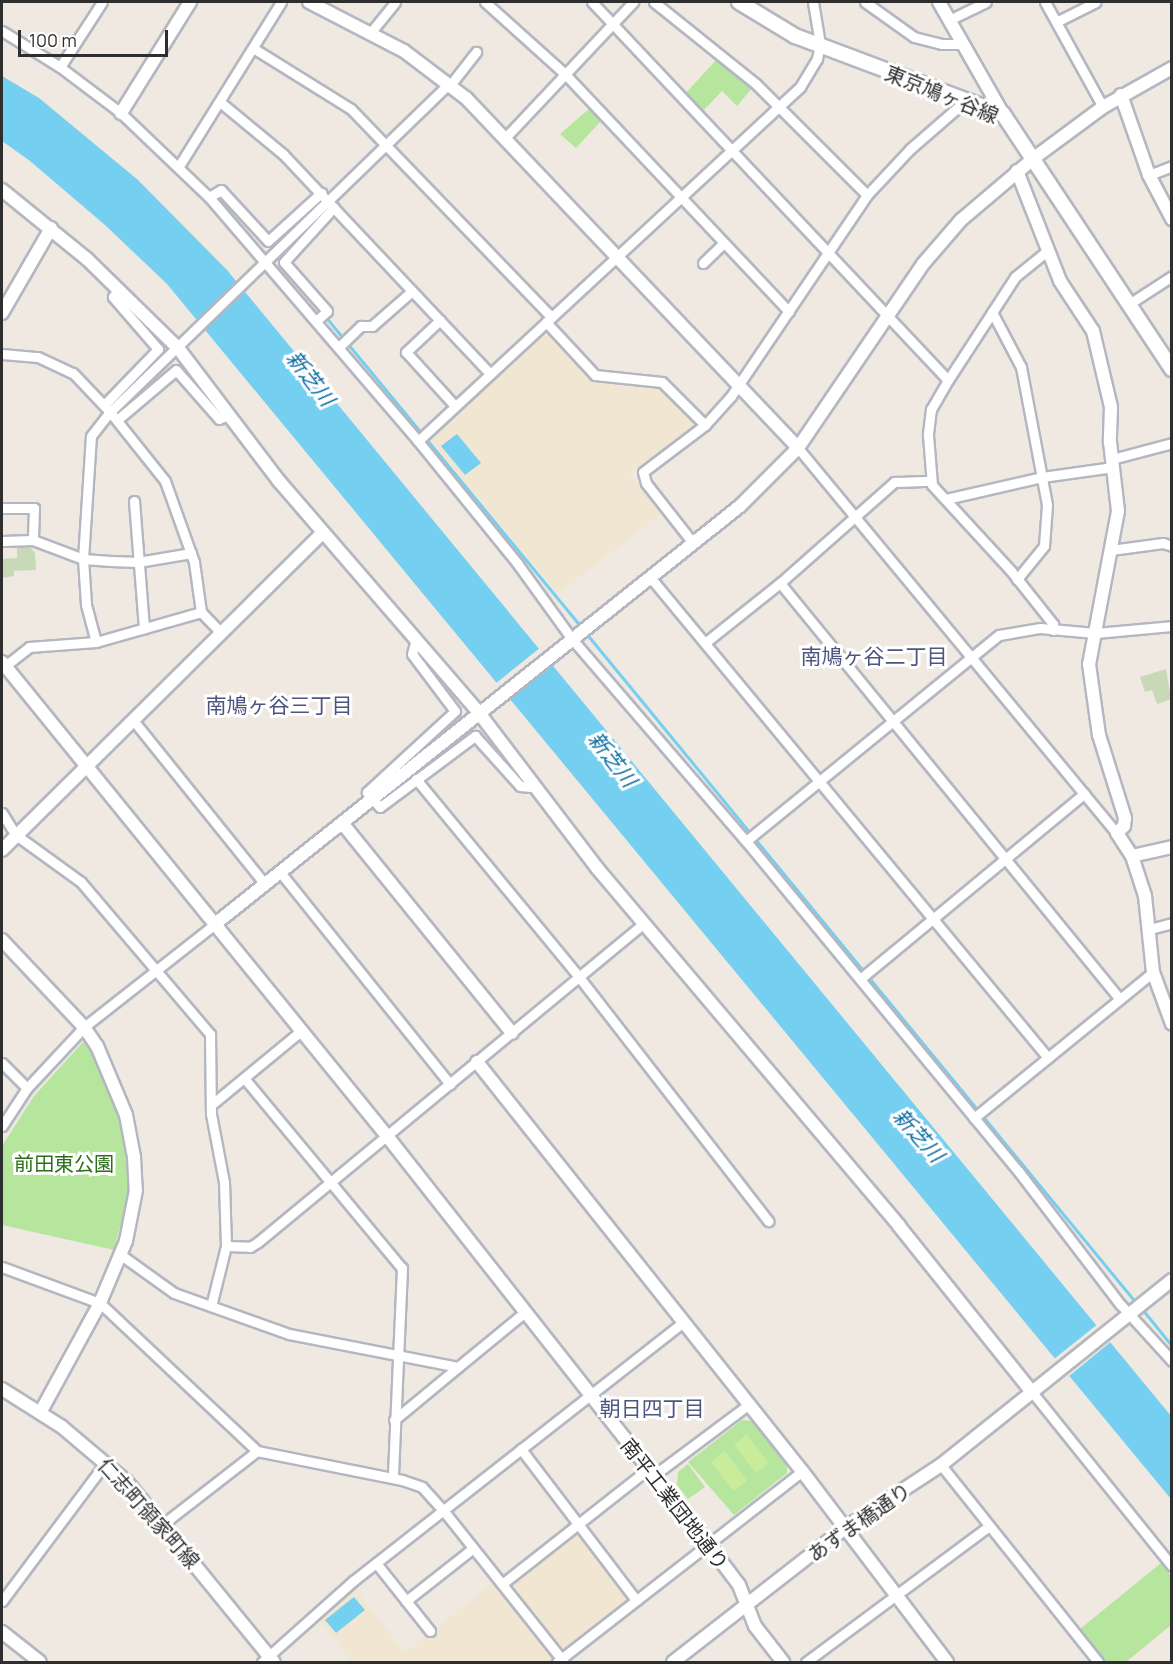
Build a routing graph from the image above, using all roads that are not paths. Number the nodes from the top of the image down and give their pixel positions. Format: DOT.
graph roads {
  1 [pos="102,2"];
  2 [pos="190,2"];
  3 [pos="281,2"];
  4 [pos="309,2"];
  5 [pos="395,2"];
  6 [pos="484,2"];
  7 [pos="592,2"];
  8 [pos="633,2"];
  9 [pos="654,2"];
  10 [pos="739,2"];
  11 [pos="813,2"];
  12 [pos="865,2"];
  13 [pos="939,2"];
  14 [pos="986,2"];
  15 [pos="1045,2"];
  16 [pos="1096,2"];
  17 [pos="325,5"];
  18 [pos="949,20"];
  19 [pos="1058,21"];
  20 [pos="614,23"];
  21 [pos="2,32"];
  22 [pos="371,32"];
  23 [pos="820,44"];
  24 [pos="962,44"];
  25 [pos="253,48"];
  26 [pos="476,52"];
  27 [pos="60,68"];
  28 [pos="1172,68"];
  29 [pos="566,75"];
  30 [pos="450,84"];
  31 [pos="1121,95"];
  32 [pos="220,102"];
  33 [pos="964,102"];
  34 [pos="779,106"];
  35 [pos="1103,107"];
  36 [pos="121,112"];
  37 [pos="1003,114"];
  38 [pos="505,138"];
  39 [pos="386,144"];
  40 [pos="733,149"];
  41 [pos="1034,158"];
  42 [pos="179,166"];
  43 [pos="1172,166"];
  44 [pos="1017,171"];
  45 [pos="1149,175"];
  46 [pos="2,190"];
  47 [pos="321,193"];
  48 [pos="867,195"];
  49 [pos="209,197"];
  50 [pos="682,198"];
  51 [pos="331,204"];
  52 [pos="1172,219"];
  53 [pos="51,228"];
  54 [pos="724,243"];
  55 [pos="828,251"];
  56 [pos="1047,251"];
  57 [pos="617,256"];
  58 [pos="702,262"];
  59 [pos="263,264"];
  60 [pos="1172,276"];
  61 [pos="117,289"];
  62 [pos="412,291"];
  63 [pos="1129,304"];
  64 [pos="789,312"];
  65 [pos="992,312"];
  66 [pos="2,314"];
  67 [pos="889,314"];
  68 [pos="317,320"];
  69 [pos="549,320"];
  70 [pos="440,321"];
  71 [pos="340,346"];
  72 [pos="178,348"];
  73 [pos="2,354"];
  74 [pos="1172,369"];
  75 [pos="490,374"];
  76 [pos="948,380"];
  77 [pos="738,386"];
  78 [pos="455,406"];
  79 [pos="107,408"];
  80 [pos="228,415"];
  81 [pos="117,420"];
  82 [pos="705,425"];
  83 [pos="418,441"];
  84 [pos="1172,443"];
  85 [pos="798,448"];
  86 [pos="1112,463"];
  87 [pos="1042,477"];
  88 [pos="931,481"];
  89 [pos="946,500"];
  90 [pos="134,501"];
  91 [pos="2,508"];
  92 [pos="855,519"];
  93 [pos="322,533"];
  94 [pos="33,540"];
  95 [pos="2,541"];
  96 [pos="693,543"];
  97 [pos="1172,546"];
  98 [pos="1111,550"];
  99 [pos="191,553"];
  100 [pos="84,559"];
  101 [pos="138,562"];
  102 [pos="650,577"];
  103 [pos="1017,579"];
  104 [pos="780,583"];
  105 [pos="201,612"];
  106 [pos="1172,626"];
  107 [pos="144,629"];
  108 [pos="1053,630"];
  109 [pos="220,632"];
  110 [pos="1095,633"];
  111 [pos="570,641"];
  112 [pos="96,642"];
  113 [pos="706,642"];
  114 [pos="415,643"];
  115 [pos="969,656"];
  116 [pos="3,664"];
  117 [pos="481,711"];
  118 [pos="133,720"];
  119 [pos="890,720"];
  120 [pos="86,767"];
  121 [pos="416,779"];
  122 [pos="819,780"];
  123 [pos="531,787"];
  124 [pos="1084,794"];
  125 [pos="372,799"];
  126 [pos="2,813"];
  127 [pos="342,823"];
  128 [pos="1117,833"];
  129 [pos="16,835"];
  130 [pos="746,841"];
  131 [pos="1172,847"];
  132 [pos="2,850"];
  133 [pos="1132,856"];
  134 [pos="1007,860"];
  135 [pos="280,872"];
  136 [pos="265,884"];
  137 [pos="934,919"];
  138 [pos="644,923"];
  139 [pos="1172,923"];
  140 [pos="215,924"];
  141 [pos="1150,929"];
  142 [pos="2,940"];
  143 [pos="157,969"];
  144 [pos="1153,972"];
  145 [pos="579,977"];
  146 [pos="860,979"];
  147 [pos="1119,998"];
  148 [pos="1169,1008"];
  149 [pos="1172,1024"];
  150 [pos="84,1027"];
  151 [pos="302,1030"];
  152 [pos="512,1033"];
  153 [pos="1048,1058"];
  154 [pos="477,1062"];
  155 [pos="2,1063"];
  156 [pos="244,1078"];
  157 [pos="450,1084"];
  158 [pos="27,1088"];
  159 [pos="211,1105"];
  160 [pos="974,1118"];
  161 [pos="2,1126"];
  162 [pos="387,1136"];
  163 [pos="331,1181"];
  164 [pos="768,1221"];
  165 [pos="226,1246"];
  166 [pos="121,1255"];
  167 [pos="2,1267"];
  168 [pos="1172,1280"];
  169 [pos="100,1303"];
  170 [pos="211,1306"];
  171 [pos="525,1312"];
  172 [pos="1125,1316"];
  173 [pos="684,1321"];
  174 [pos="398,1355"];
  175 [pos="1172,1361"];
  176 [pos="458,1367"];
  177 [pos="2,1389"];
  178 [pos="1032,1392"];
  179 [pos="589,1395"];
  180 [pos="748,1405"];
  181 [pos="40,1413"];
  182 [pos="394,1420"];
  183 [pos="521,1449"];
  184 [pos="257,1451"];
  185 [pos="106,1462"];
  186 [pos="941,1465"];
  187 [pos="802,1471"];
  188 [pos="651,1473"];
  189 [pos="393,1478"];
  190 [pos="443,1510"];
  191 [pos="164,1524"];
  192 [pos="578,1524"];
  193 [pos="988,1527"];
  194 [pos="845,1528"];
  195 [pos="708,1544"];
  196 [pos="472,1549"];
  197 [pos="376,1563"];
  198 [pos="1172,1566"];
  199 [pos="502,1584"];
  200 [pos="898,1596"];
  201 [pos="636,1600"];
  202 [pos="2,1601"];
  203 [pos="406,1601"];
  204 [pos="747,1605"];
  205 [pos="430,1631"];
  206 [pos="2,1632"];
  207 [pos="269,1660"];
  208 [pos="561,1661"];
  209 [pos="40,1662"];
  210 [pos="673,1662"];
  211 [pos="783,1662"];
  212 [pos="806,1662"];
  213 [pos="947,1662"];
  214 [pos="1098,1662"];
  1 -- 27 [label="street"];
  2 -- 36 [label="street"];
  3 -- 25 [label="street"];
  4 -- 17 [label="street"];
  5 -- 22 [label="street"];
  6 -- 29 [label="street"];
  7 -- 20 [label="street"];
  8 -- 20 [label="street"];
  9 -- 34 [label="street"];
  10 -- 23 [label="main road, 東京鳩ヶ谷線"];
  11 -- 23 [label="street"];
  12 -- 24 [label="street"];
  13 -- 18 [label="street"];
  14 -- 18 [label="street"];
  15 -- 19 [label="street"];
  16 -- 19 [label="street"];
  17 -- 22 [label="street"];
  18 -- 24 [label="street"];
  19 -- 35 [label="street"];
  20 -- 29 [label="street"];
  20 -- 40 [label="street"];
  21 -- 27 [label="street"];
  22 -- 30 [label="street"];
  23 -- 33 [label="main road, 東京鳩ヶ谷線"];
  23 -- 34 [label="street"];
  24 -- 37 [label="street"];
  25 -- 32 [label="street"];
  25 -- 39 [label="street"];
  26 -- 30 [label="street"];
  27 -- 36 [label="street"];
  28 -- 31 [label="street"];
  29 -- 38 [label="street"];
  29 -- 50 [label="street"];
  30 -- 38 [label="street"];
  30 -- 39 [label="street"];
  31 -- 35 [label="street"];
  31 -- 45 [label="street"];
  32 -- 42 [label="street"];
  32 -- 47 [label="street"];
  33 -- 37 [label="main road, 東京鳩ヶ谷線"];
  33 -- 48 [label="street"];
  34 -- 40 [label="street"];
  34 -- 48 [label="street"];
  35 -- 41 [label="street"];
  36 -- 42 [label="street"];
  37 -- 41 [label="main road, 東京鳩ヶ谷線"];
  38 -- 57 [label="street"];
  39 -- 51 [label="street"];
  39 -- 69 [label="street"];
  40 -- 50 [label="street"];
  40 -- 55 [label="street"];
  41 -- 44 [label="street"];
  41 -- 63 [label="main road, 東京鳩ヶ谷線"];
  42 -- 49 [label="street"];
  43 -- 45 [label="street"];
  44 -- 56 [label="street"];
  44 -- 67 [label="street"];
  45 -- 52 [label="street"];
  46 -- 53 [label="street"];
  47 -- 49 [label="street"];
  47 -- 51 [label="street"];
  48 -- 55 [label="street"];
  49 -- 59 [label="street"];
  50 -- 54 [label="street"];
  50 -- 57 [label="street"];
  51 -- 59 [label="street"];
  51 -- 62 [label="street"];
  51 -- 68 [label="street"];
  53 -- 61 [label="street"];
  53 -- 66 [label="street"];
  54 -- 58 [label="street"];
  54 -- 64 [label="street"];
  55 -- 64 [label="street"];
  55 -- 67 [label="street"];
  56 -- 65 [label="street"];
  56 -- 86 [label="street"];
  57 -- 69 [label="street"];
  57 -- 77 [label="street"];
  59 -- 68 [label="street"];
  59 -- 72 [label="street"];
  60 -- 63 [label="street"];
  61 -- 72 [label="street"];
  61 -- 79 [label="street"];
  62 -- 70 [label="street"];
  62 -- 71 [label="street"];
  63 -- 74 [label="main road, 東京鳩ヶ谷線"];
  64 -- 77 [label="street"];
  65 -- 76 [label="street"];
  65 -- 87 [label="street"];
  67 -- 76 [label="street"];
  67 -- 85 [label="street"];
  68 -- 71 [label="street"];
  69 -- 75 [label="street"];
  69 -- 82 [label="street"];
  70 -- 75 [label="street"];
  70 -- 78 [label="street"];
  71 -- 83 [label="street"];
  72 -- 79 [label="street"];
  72 -- 80 [label="street"];
  73 -- 79 [label="street"];
  75 -- 78 [label="street"];
  76 -- 88 [label="street"];
  77 -- 82 [label="street"];
  77 -- 85 [label="street"];
  78 -- 83 [label="street"];
  79 -- 81 [label="street"];
  79 -- 100 [label="street"];
  80 -- 81 [label="street"];
  80 -- 93 [label="street"];
  81 -- 99 [label="street"];
  82 -- 96 [label="street"];
  83 -- 111 [label="street"];
  84 -- 86 [label="street"];
  85 -- 92 [label="street"];
  85 -- 96 [label="street"];
  86 -- 87 [label="street"];
  86 -- 98 [label="street"];
  87 -- 89 [label="street"];
  87 -- 103 [label="street"];
  88 -- 89 [label="street"];
  88 -- 92 [label="street"];
  89 -- 103 [label="street"];
  90 -- 101 [label="street"];
  91 -- 94 [label="street"];
  92 -- 104 [label="street"];
  92 -- 115 [label="street"];
  93 -- 109 [label="street"];
  93 -- 114 [label="street"];
  94 -- 95 [label="street"];
  94 -- 100 [label="street"];
  96 -- 102 [label="street"];
  97 -- 98 [label="street"];
  98 -- 110 [label="street"];
  99 -- 101 [label="street"];
  99 -- 105 [label="street"];
  100 -- 101 [label="street"];
  100 -- 112 [label="street"];
  101 -- 107 [label="street"];
  102 -- 111 [label="street"];
  102 -- 113 [label="street"];
  103 -- 108 [label="street"];
  104 -- 113 [label="street"];
  104 -- 119 [label="street"];
  105 -- 107 [label="street"];
  105 -- 109 [label="street"];
  106 -- 110 [label="street"];
  107 -- 112 [label="street"];
  108 -- 110 [label="street"];
  108 -- 115 [label="street"];
  109 -- 118 [label="street"];
  110 -- 128 [label="street"];
  111 -- 117 [label="street"];
  111 -- 130 [label="street"];
  112 -- 116 [label="street"];
  113 -- 122 [label="street"];
  114 -- 117 [label="street"];
  114 -- 125 [label="street"];
  115 -- 119 [label="street"];
  115 -- 124 [label="street"];
  116 -- 120 [label="street, 南平工業団地通り"];
  117 -- 123 [label="street"];
  117 -- 125 [label="street"];
  118 -- 120 [label="street"];
  118 -- 136 [label="street"];
  119 -- 122 [label="street"];
  119 -- 134 [label="street"];
  120 -- 129 [label="street"];
  120 -- 140 [label="street, 南平工業団地通り"];
  121 -- 123 [label="street"];
  121 -- 125 [label="street"];
  121 -- 145 [label="street"];
  122 -- 130 [label="street"];
  122 -- 137 [label="street"];
  123 -- 138 [label="street"];
  124 -- 128 [label="street"];
  124 -- 134 [label="street"];
  125 -- 127 [label="street"];
  126 -- 129 [label="street"];
  127 -- 135 [label="street"];
  127 -- 152 [label="street"];
  128 -- 133 [label="street"];
  129 -- 132 [label="street"];
  129 -- 143 [label="street"];
  130 -- 146 [label="street"];
  131 -- 133 [label="street"];
  133 -- 141 [label="street"];
  134 -- 137 [label="street"];
  134 -- 147 [label="street"];
  135 -- 136 [label="street"];
  135 -- 157 [label="street"];
  136 -- 140 [label="street"];
  137 -- 146 [label="street"];
  137 -- 153 [label="street"];
  138 -- 145 [label="street"];
  138 -- 178 [label="street"];
  139 -- 141 [label="street"];
  140 -- 143 [label="street"];
  140 -- 151 [label="street, 南平工業団地通り"];
  141 -- 144 [label="street"];
  142 -- 150 [label="street"];
  143 -- 150 [label="street"];
  143 -- 159 [label="street"];
  144 -- 147 [label="street"];
  144 -- 148 [label="street"];
  145 -- 152 [label="street"];
  145 -- 164 [label="street"];
  146 -- 160 [label="street"];
  147 -- 153 [label="street"];
  148 -- 149 [label="street"];
  150 -- 158 [label="street"];
  150 -- 166 [label="street"];
  151 -- 156 [label="street"];
  151 -- 162 [label="street, 南平工業団地通り"];
  152 -- 154 [label="street"];
  153 -- 160 [label="street"];
  154 -- 157 [label="street"];
  154 -- 173 [label="street"];
  155 -- 158 [label="street"];
  156 -- 159 [label="street"];
  156 -- 163 [label="street"];
  157 -- 162 [label="street"];
  158 -- 161 [label="street"];
  159 -- 165 [label="street"];
  160 -- 172 [label="street"];
  162 -- 163 [label="street"];
  162 -- 171 [label="street, 南平工業団地通り"];
  163 -- 165 [label="street"];
  163 -- 174 [label="street"];
  165 -- 170 [label="street"];
  166 -- 169 [label="street"];
  166 -- 170 [label="street"];
  167 -- 169 [label="street"];
  168 -- 172 [label="street"];
  169 -- 181 [label="street"];
  169 -- 184 [label="street"];
  170 -- 174 [label="street"];
  171 -- 176 [label="street"];
  171 -- 179 [label="street, 南平工業団地通り"];
  172 -- 175 [label="street"];
  172 -- 178 [label="street, あずま橋通り"];
  173 -- 179 [label="street"];
  173 -- 180 [label="street"];
  174 -- 176 [label="street"];
  174 -- 182 [label="street"];
  176 -- 182 [label="street"];
  177 -- 181 [label="street, 仁志町領家町線"];
  178 -- 186 [label="street, あずま橋通り"];
  178 -- 198 [label="street"];
  179 -- 183 [label="street"];
  179 -- 188 [label="street, 南平工業団地通り"];
  180 -- 187 [label="street"];
  180 -- 188 [label="street"];
  181 -- 185 [label="street, 仁志町領家町線"];
  182 -- 189 [label="street"];
  183 -- 190 [label="street"];
  183 -- 192 [label="street"];
  184 -- 189 [label="street"];
  184 -- 191 [label="street"];
  185 -- 191 [label="street, 仁志町領家町線"];
  185 -- 202 [label="street"];
  186 -- 193 [label="street"];
  186 -- 194 [label="street, あずま橋通り"];
  187 -- 194 [label="street"];
  187 -- 195 [label="street"];
  188 -- 192 [label="street"];
  188 -- 195 [label="street, 南平工業団地通り"];
  189 -- 190 [label="street"];
  190 -- 196 [label="street"];
  190 -- 197 [label="street"];
  191 -- 207 [label="street, 仁志町領家町線"];
  192 -- 199 [label="street"];
  192 -- 201 [label="street"];
  193 -- 200 [label="street"];
  193 -- 214 [label="street"];
  194 -- 200 [label="street"];
  194 -- 204 [label="street, あずま橋通り"];
  195 -- 201 [label="street"];
  195 -- 204 [label="street, 南平工業団地通り"];
  196 -- 199 [label="street"];
  196 -- 203 [label="street"];
  197 -- 203 [label="street"];
  197 -- 207 [label="street"];
  199 -- 208 [label="street"];
  200 -- 212 [label="street"];
  200 -- 213 [label="street"];
  201 -- 208 [label="street"];
  203 -- 205 [label="street"];
  204 -- 210 [label="street, あずま橋通り"];
  204 -- 211 [label="street, 南平工業団地通り"];
  206 -- 209 [label="street"];
}
